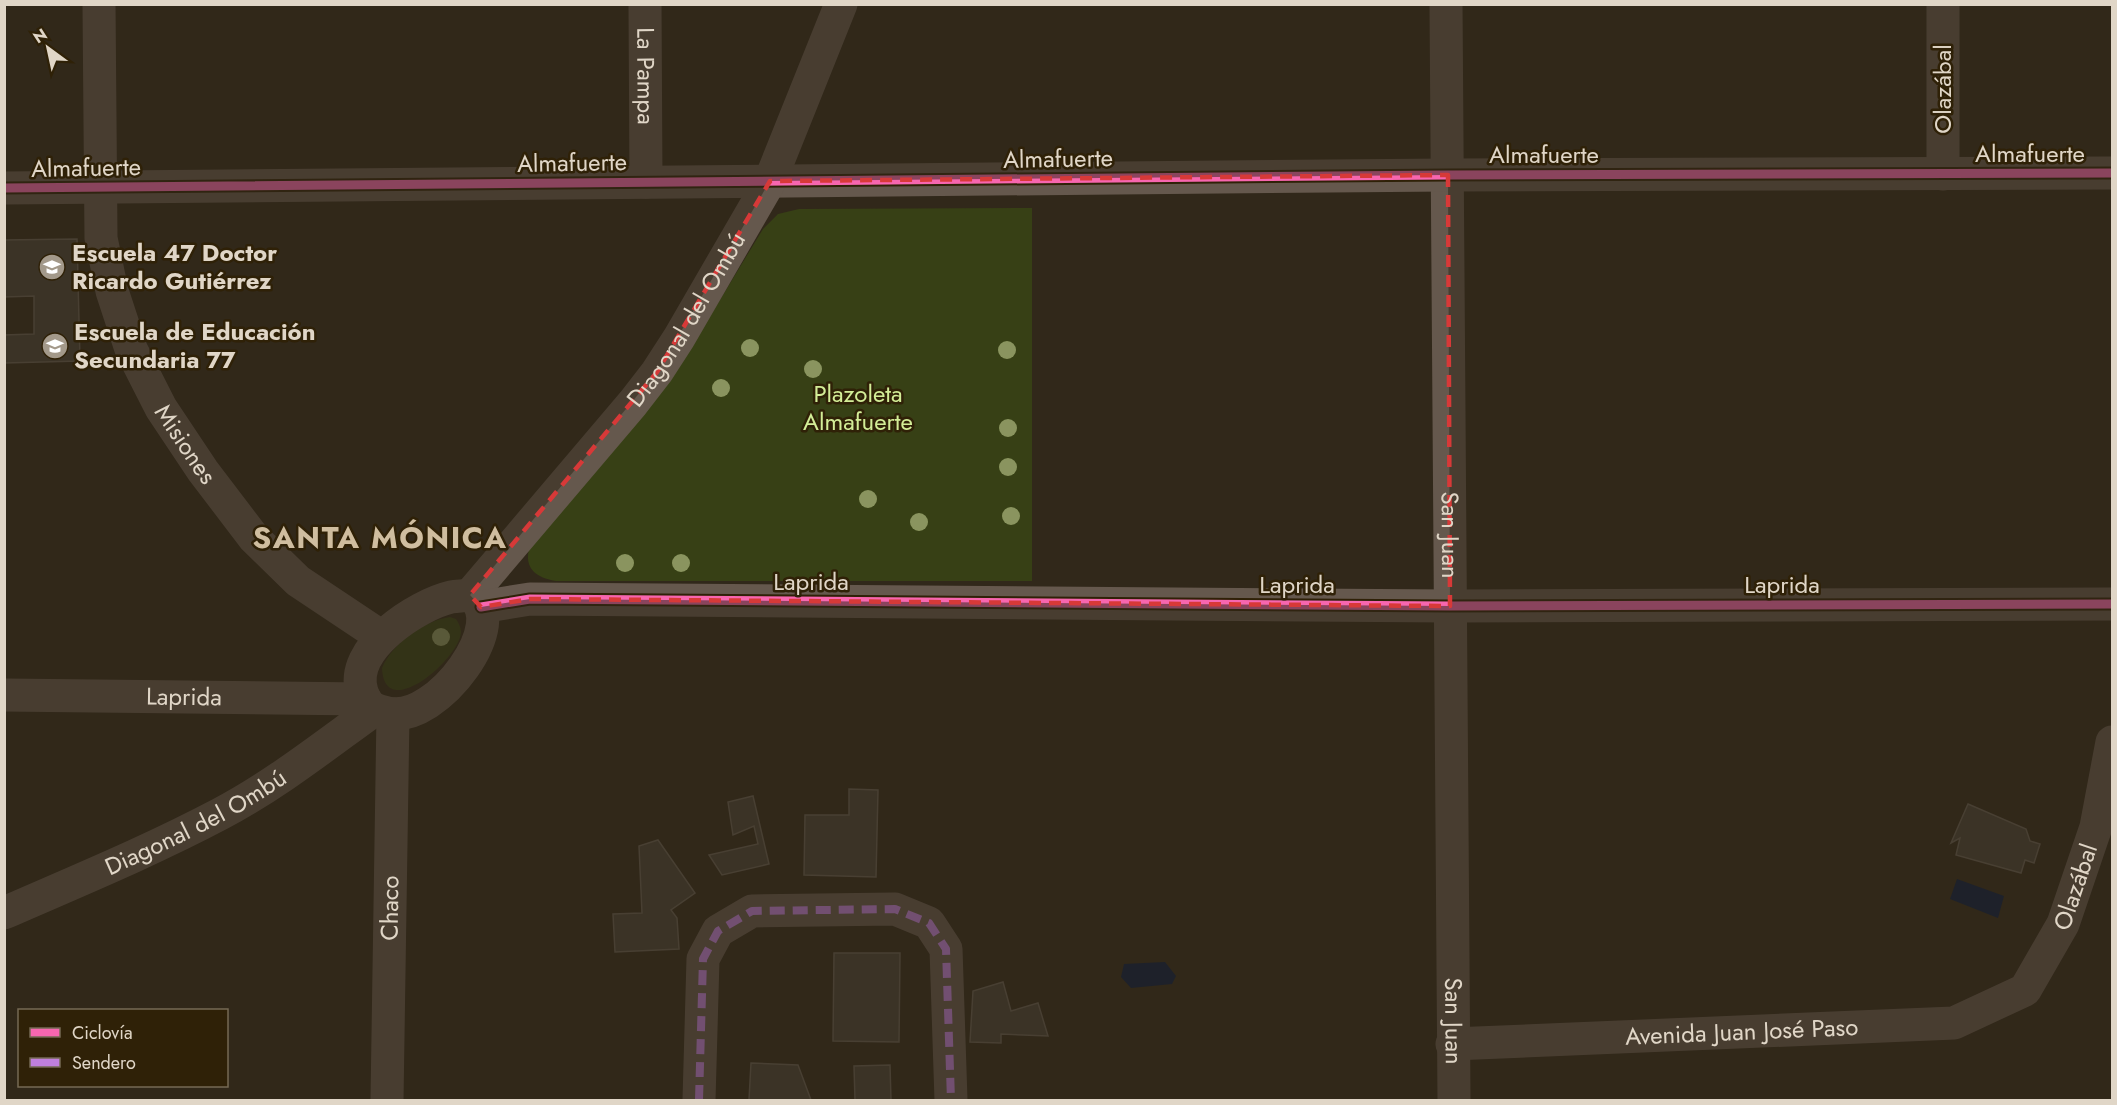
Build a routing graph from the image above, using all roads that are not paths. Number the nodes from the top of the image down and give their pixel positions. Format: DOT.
graph roads {
  1 [pos="99,4"];
  2 [pos="645,4"];
  3 [pos="841,4"];
  4 [pos="1446,4"];
  5 [pos="1943,4"];
  6 [pos="2112,173"];
  7 [pos="1943,174"];
  8 [pos="1448,175"];
  9 [pos="770,181"];
  10 [pos="646,182"];
  11 [pos="99,187"];
  12 [pos="4,188"];
  13 [pos="475,601"];
  14 [pos="2112,604"];
  15 [pos="1450,606"];
  16 [pos="382,637"];
  17 [pos="4,695"];
  18 [pos="377,708"];
  19 [pos="2112,742"];
  20 [pos="4,913"];
  21 [pos="2025,990"];
  22 [pos="1452,1044"];
  23 [pos="387,1101"];
  24 [pos="699,1101"];
  25 [pos="951,1101"];
  26 [pos="1454,1101"];
  1 -- 11 [label="street, Misiones"];
  2 -- 10 [label="street, La Pampa"];
  3 -- 9 [label="street, Diagonal del Ombú"];
  4 -- 8 [label="street, San Juan"];
  5 -- 7 [label="street, Olazábal"];
  6 -- 7 [label="street, Almafuerte"];
  7 -- 8 [label="street, Almafuerte"];
  8 -- 9 [label="street, Almafuerte"];
  8 -- 15 [label="street, San Juan"];
  9 -- 10 [label="street, Almafuerte"];
  9 -- 13 [label="street, Diagonal del Ombú"];
  10 -- 11 [label="street, Almafuerte"];
  11 -- 12 [label="street, Almafuerte"];
  11 -- 16 [label="street, Misiones"];
  13 -- 15 [label="street, Laprida"];
  13 -- 16 [label="street"];
  13 -- 18 [label="street, Diagonal del Ombú"];
  14 -- 15 [label="street, Laprida"];
  15 -- 22 [label="street, San Juan"];
  16 -- 18 [label="street"];
  17 -- 18 [label="street, Laprida"];
  18 -- 20 [label="street, Diagonal del Ombú"];
  18 -- 23 [label="street, Chaco"];
  19 -- 21 [label="street, Olazábal"];
  21 -- 22 [label="street, Avenida Juan José Paso"];
  22 -- 26 [label="street, San Juan"];
  24 -- 25 [label="street"];
}
